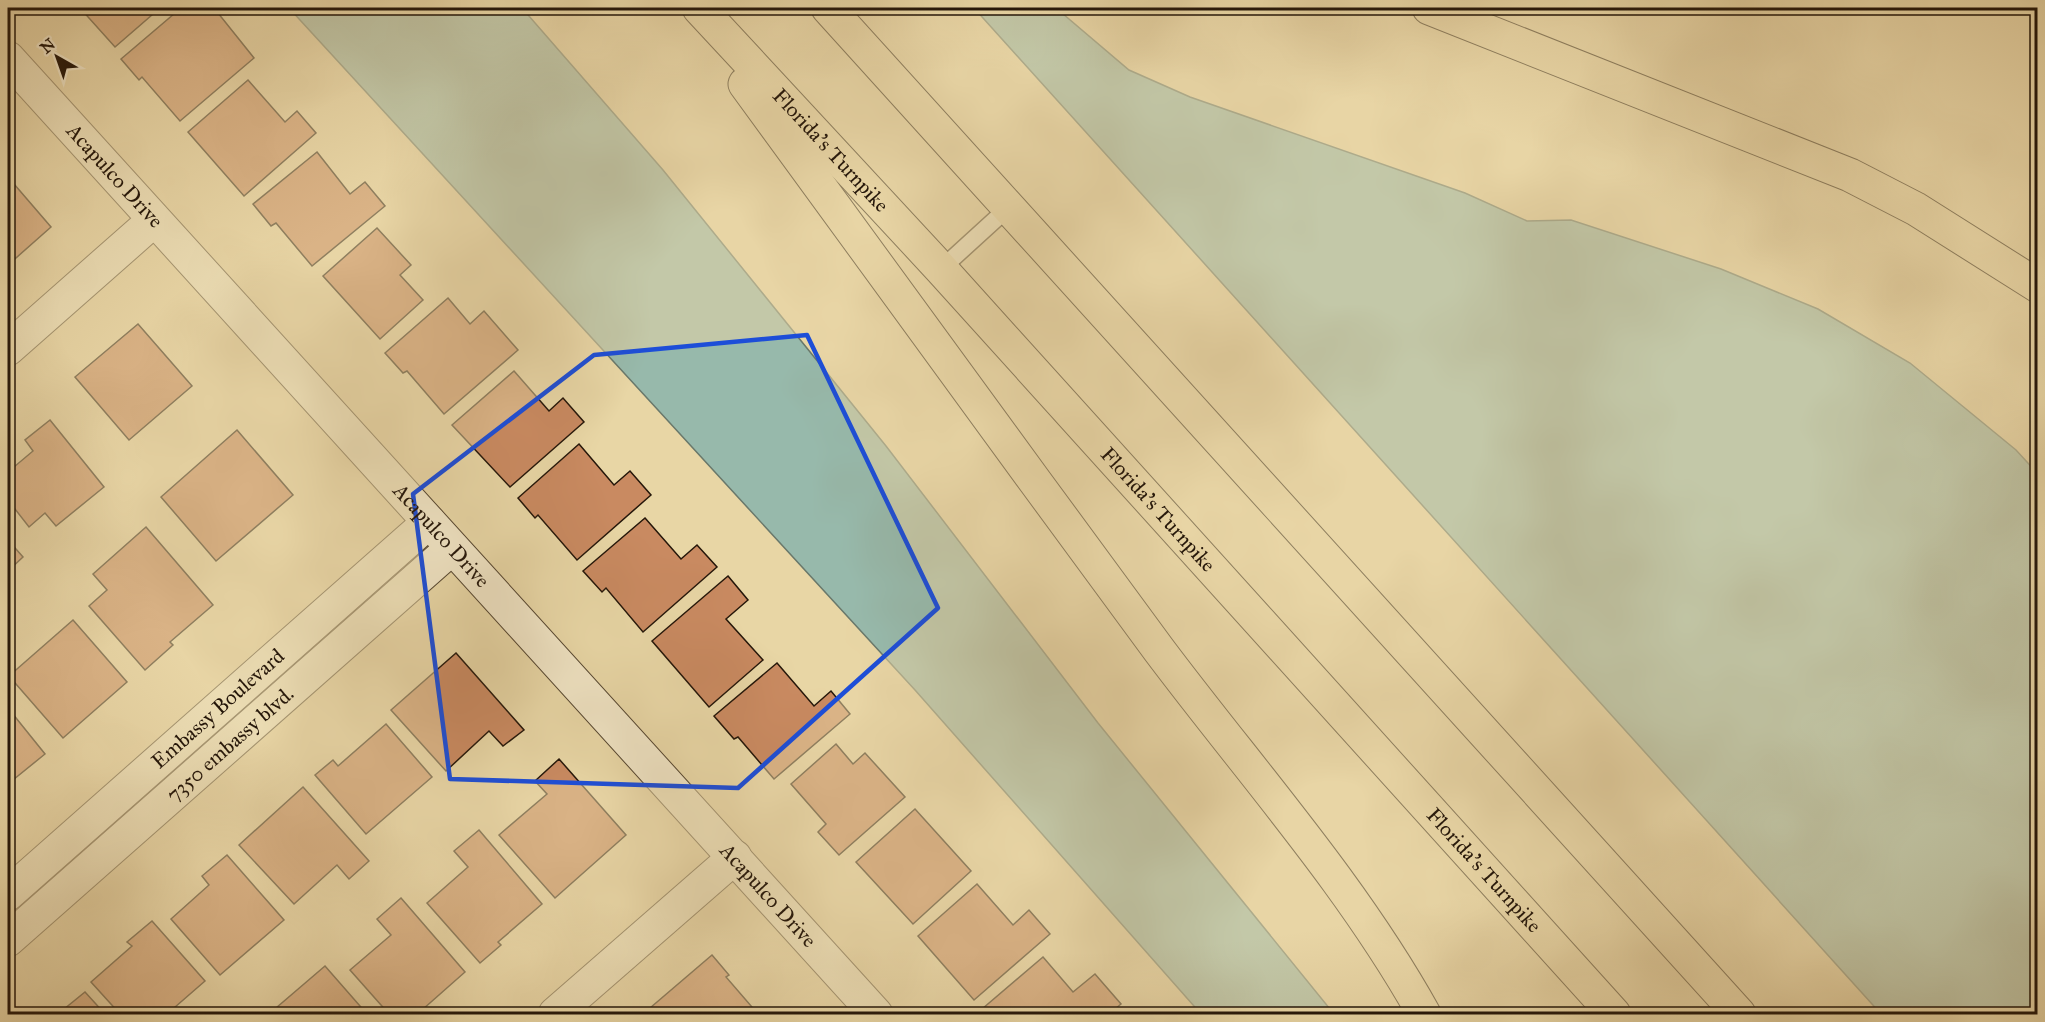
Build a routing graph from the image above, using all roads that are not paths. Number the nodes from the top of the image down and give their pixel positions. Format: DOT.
graph roads {
  1 [pos="689,8"];
  2 [pos="699,8"];
  3 [pos="828,8"];
  4 [pos="1429,8"];
  5 [pos="8,58"];
  6 [pos="1009,207"];
  7 [pos="153,221"];
  8 [pos="941,269"];
  9 [pos="2037,286"];
  10 [pos="8,349"];
  11 [pos="429,522"];
  12 [pos="452,548"];
  13 [pos="735,857"];
  14 [pos="8,894"];
  15 [pos="8,940"];
  16 [pos="555,1014"];
  17 [pos="876,1014"];
  18 [pos="1424,1014"];
  19 [pos="1614,1014"];
  20 [pos="1739,1014"];
  1 -- 18 [label="highway"];
  2 -- 8 [label="highway, Florida's Turnpike"];
  3 -- 6 [label="highway"];
  4 -- 9 [label="highway"];
  5 -- 7 [label="street, Acapulco Drive"];
  6 -- 8 [label="lane"];
  6 -- 20 [label="highway"];
  7 -- 10 [label="street"];
  7 -- 11 [label="street, Acapulco Drive"];
  8 -- 19 [label="highway, Florida's Turnpike"];
  11 -- 12 [label="street, Acapulco Drive"];
  11 -- 14 [label="street, Embassy Boulevard"];
  12 -- 13 [label="street, Acapulco Drive"];
  12 -- 15 [label="street, 7350 embassy blvd."];
  13 -- 16 [label="street"];
  13 -- 17 [label="street, Acapulco Drive"];
}
